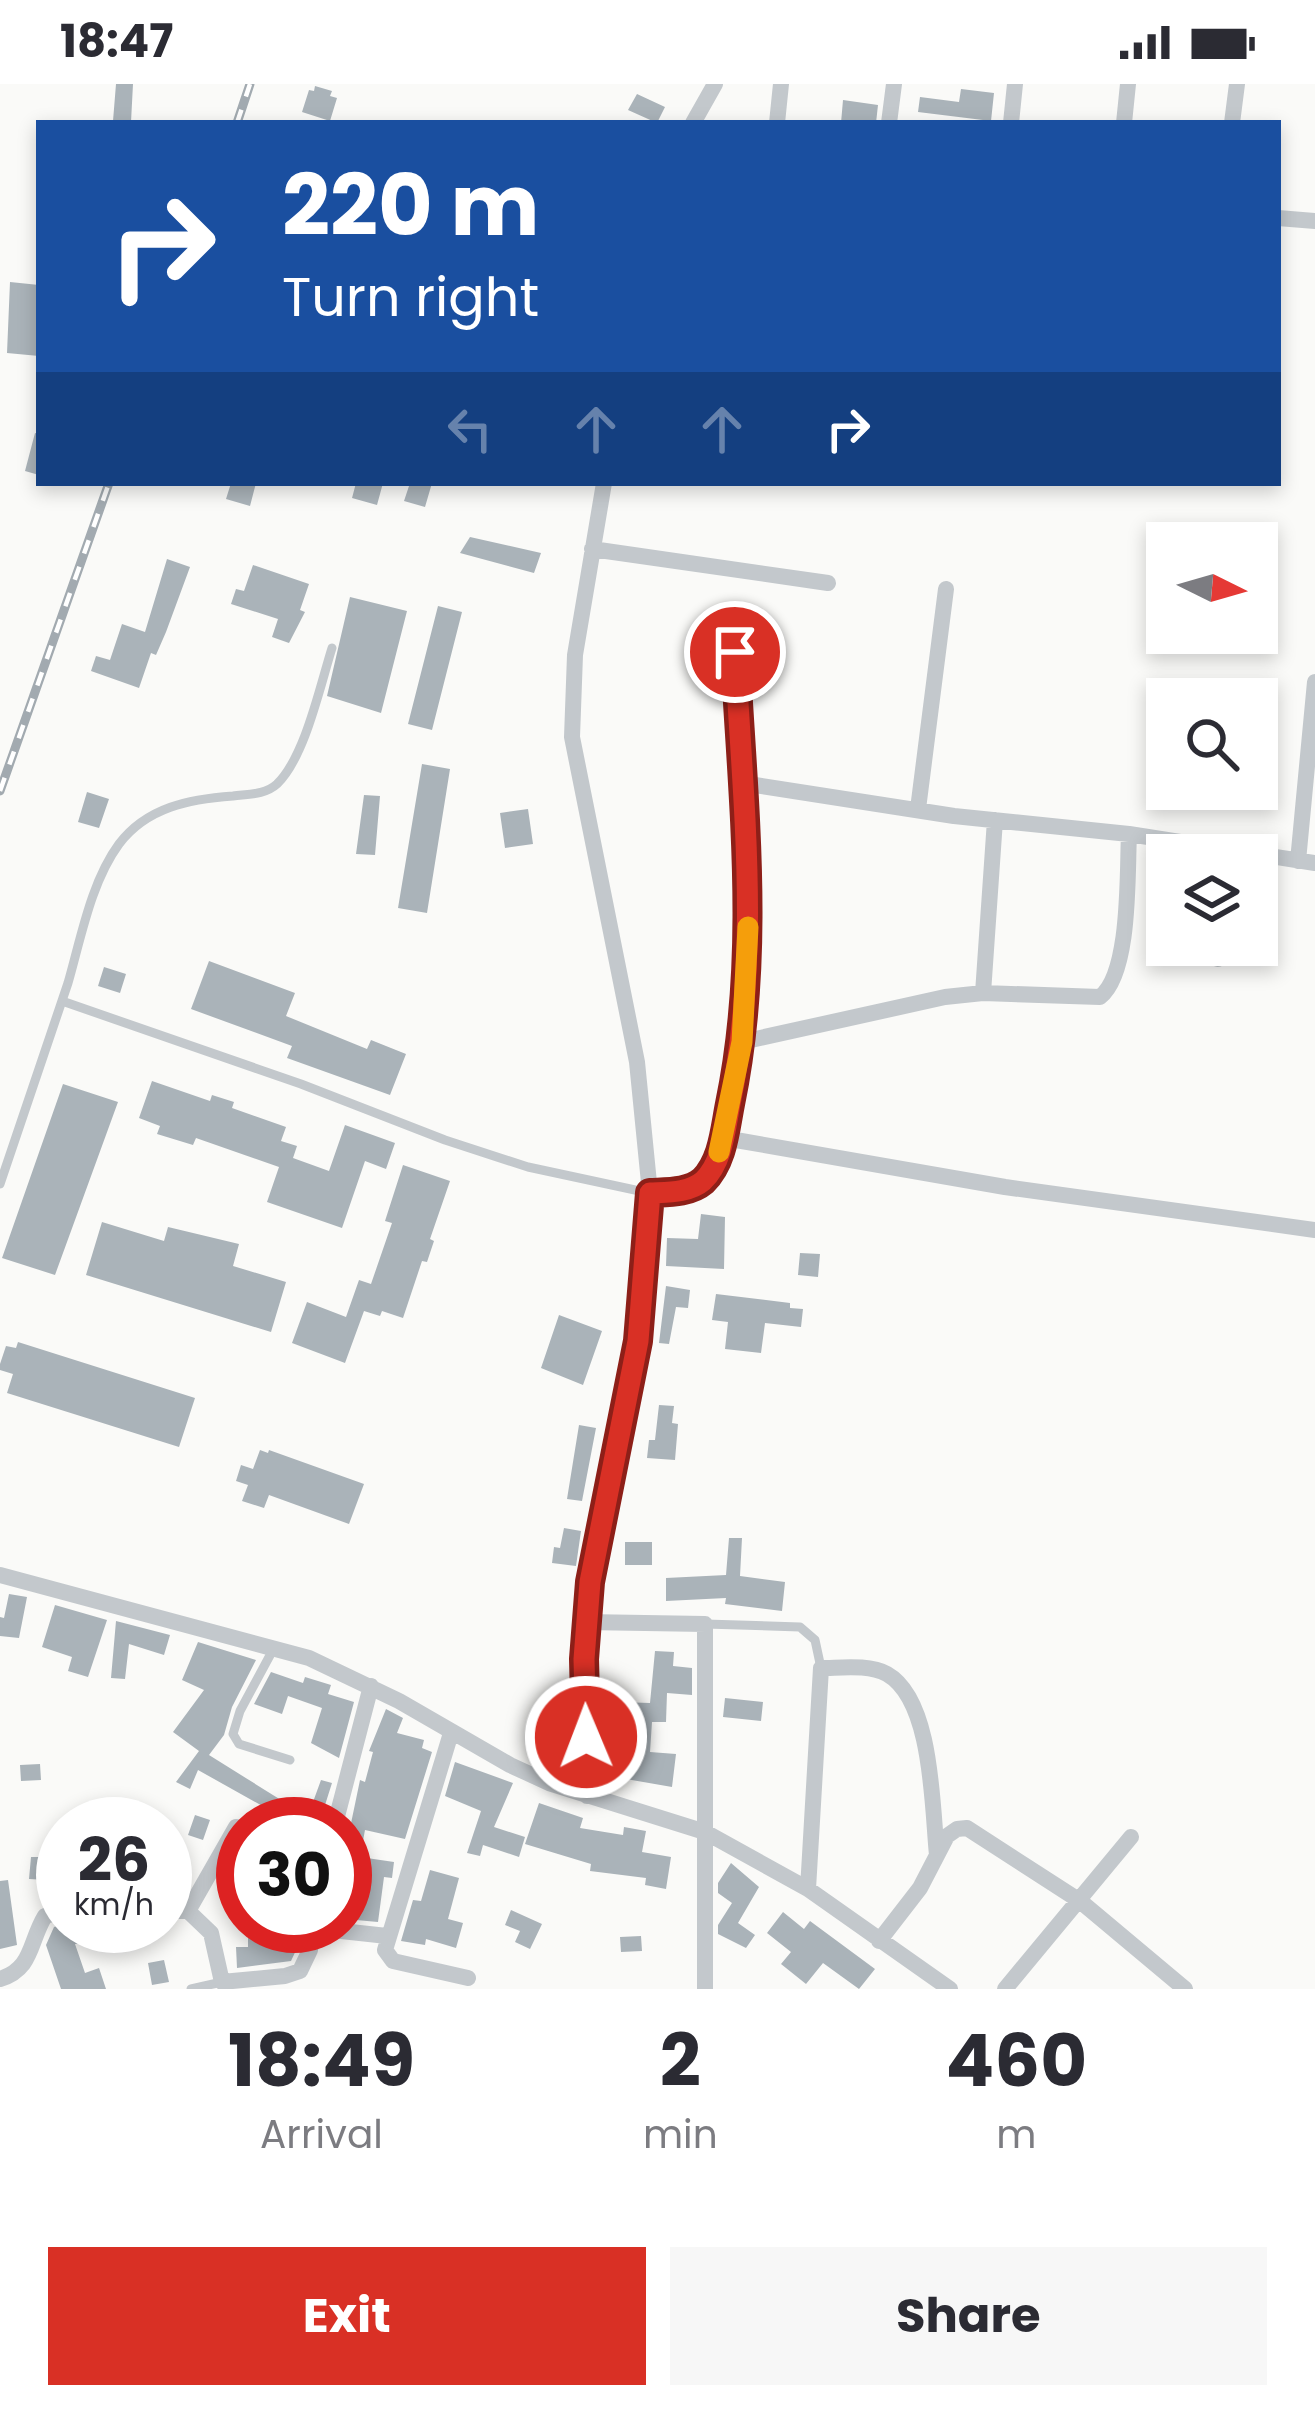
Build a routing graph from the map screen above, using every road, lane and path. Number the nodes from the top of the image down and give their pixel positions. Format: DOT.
graph roads {
  1 [pos="715,84"];
  2 [pos="781,84"];
  3 [pos="894,84"];
  4 [pos="1015,84"];
  5 [pos="1128,84"];
  6 [pos="1237,84"];
  7 [pos="695,120"];
  8 [pos="777,120"];
  9 [pos="890,120"];
  10 [pos="1011,120"];
  11 [pos="1124,120"];
  12 [pos="1232,120"];
  13 [pos="1281,218"];
  14 [pos="1315,221"];
  15 [pos="603,486"];
  16 [pos="592,549"];
  17 [pos="828,583"];
  18 [pos="946,589"];
  19 [pos="332,648"];
  20 [pos="735,652"];
  21 [pos="1315,682"];
  22 [pos="742,783"];
  23 [pos="918,809"];
  24 [pos="995,820"];
  25 [pos="1130,834"];
  26 [pos="1146,837"];
  27 [pos="1307,862"];
  28 [pos="983,993"];
  29 [pos="62,1001"];
  30 [pos="742,1042"];
  31 [pos="724,1138"];
  32 [pos="0,1184"];
  33 [pos="650,1193"];
  34 [pos="1315,1230"];
  35 [pos="0,1575"];
  36 [pos="585,1622"];
  37 [pos="705,1624"];
  38 [pos="275,1646"];
  39 [pos="820,1668"];
  40 [pos="370,1686"];
  41 [pos="451,1732"];
  42 [pos="290,1760"];
  43 [pos="586,1796"];
  44 [pos="342,1797"];
  45 [pos="705,1832"];
  46 [pos="1131,1837"];
  47 [pos="937,1855"];
  48 [pos="216,1862"];
  49 [pos="808,1889"];
  50 [pos="1080,1901"];
  51 [pos="192,1904"];
  52 [pos="192,1915"];
  53 [pos="372,1934"];
  54 [pos="387,1936"];
  55 [pos="36,1938"];
  56 [pos="879,1941"];
  57 [pos="309,1953"];
  58 [pos="468,1978"];
  59 [pos="0,1979"];
  60 [pos="222,1982"];
  61 [pos="1172,1985"];
  62 [pos="190,1989"];
  63 [pos="705,1989"];
  64 [pos="950,1989"];
  65 [pos="1005,1989"];
  1 -- 7 [label="street"];
  2 -- 8 [label="street"];
  3 -- 9 [label="street"];
  4 -- 10 [label="street"];
  5 -- 11 [label="street"];
  6 -- 12 [label="street"];
  13 -- 14 [label="street"];
  15 -- 16 [label="street"];
  16 -- 17 [label="street"];
  16 -- 33 [label="street"];
  18 -- 23 [label="street"];
  19 -- 29 [label="lane"];
  20 -- 22 [label="street"];
  21 -- 27 [label="street"];
  22 -- 23 [label="street"];
  22 -- 30 [label="street"];
  23 -- 24 [label="street"];
  24 -- 25 [label="street"];
  24 -- 28 [label="street"];
  25 -- 26 [label="street"];
  25 -- 28 [label="street"];
  28 -- 30 [label="street"];
  29 -- 32 [label="lane"];
  29 -- 33 [label="lane"];
  30 -- 31 [label="street"];
  31 -- 33 [label="street"];
  31 -- 34 [label="street"];
  33 -- 36 [label="street"];
  35 -- 38 [label="street"];
  36 -- 37 [label="street"];
  36 -- 43 [label="street"];
  37 -- 39 [label="lane"];
  37 -- 45 [label="street"];
  38 -- 40 [label="street"];
  38 -- 42 [label="lane"];
  39 -- 47 [label="street"];
  39 -- 49 [label="street"];
  40 -- 41 [label="street"];
  40 -- 44 [label="street"];
  41 -- 43 [label="street"];
  41 -- 54 [label="street"];
  43 -- 45 [label="street"];
  45 -- 49 [label="street"];
  45 -- 63 [label="street"];
  46 -- 50 [label="street"];
  47 -- 50 [label="street"];
  47 -- 56 [label="street"];
  48 -- 51 [label="street"];
  49 -- 56 [label="street"];
  50 -- 61 [label="street"];
  50 -- 65 [label="street"];
  52 -- 60 [label="street"];
  53 -- 54 [label="street"];
  54 -- 58 [label="street"];
  55 -- 59 [label="street"];
  56 -- 64 [label="street"];
  57 -- 60 [label="street"];
  60 -- 62 [label="lane"];
}
